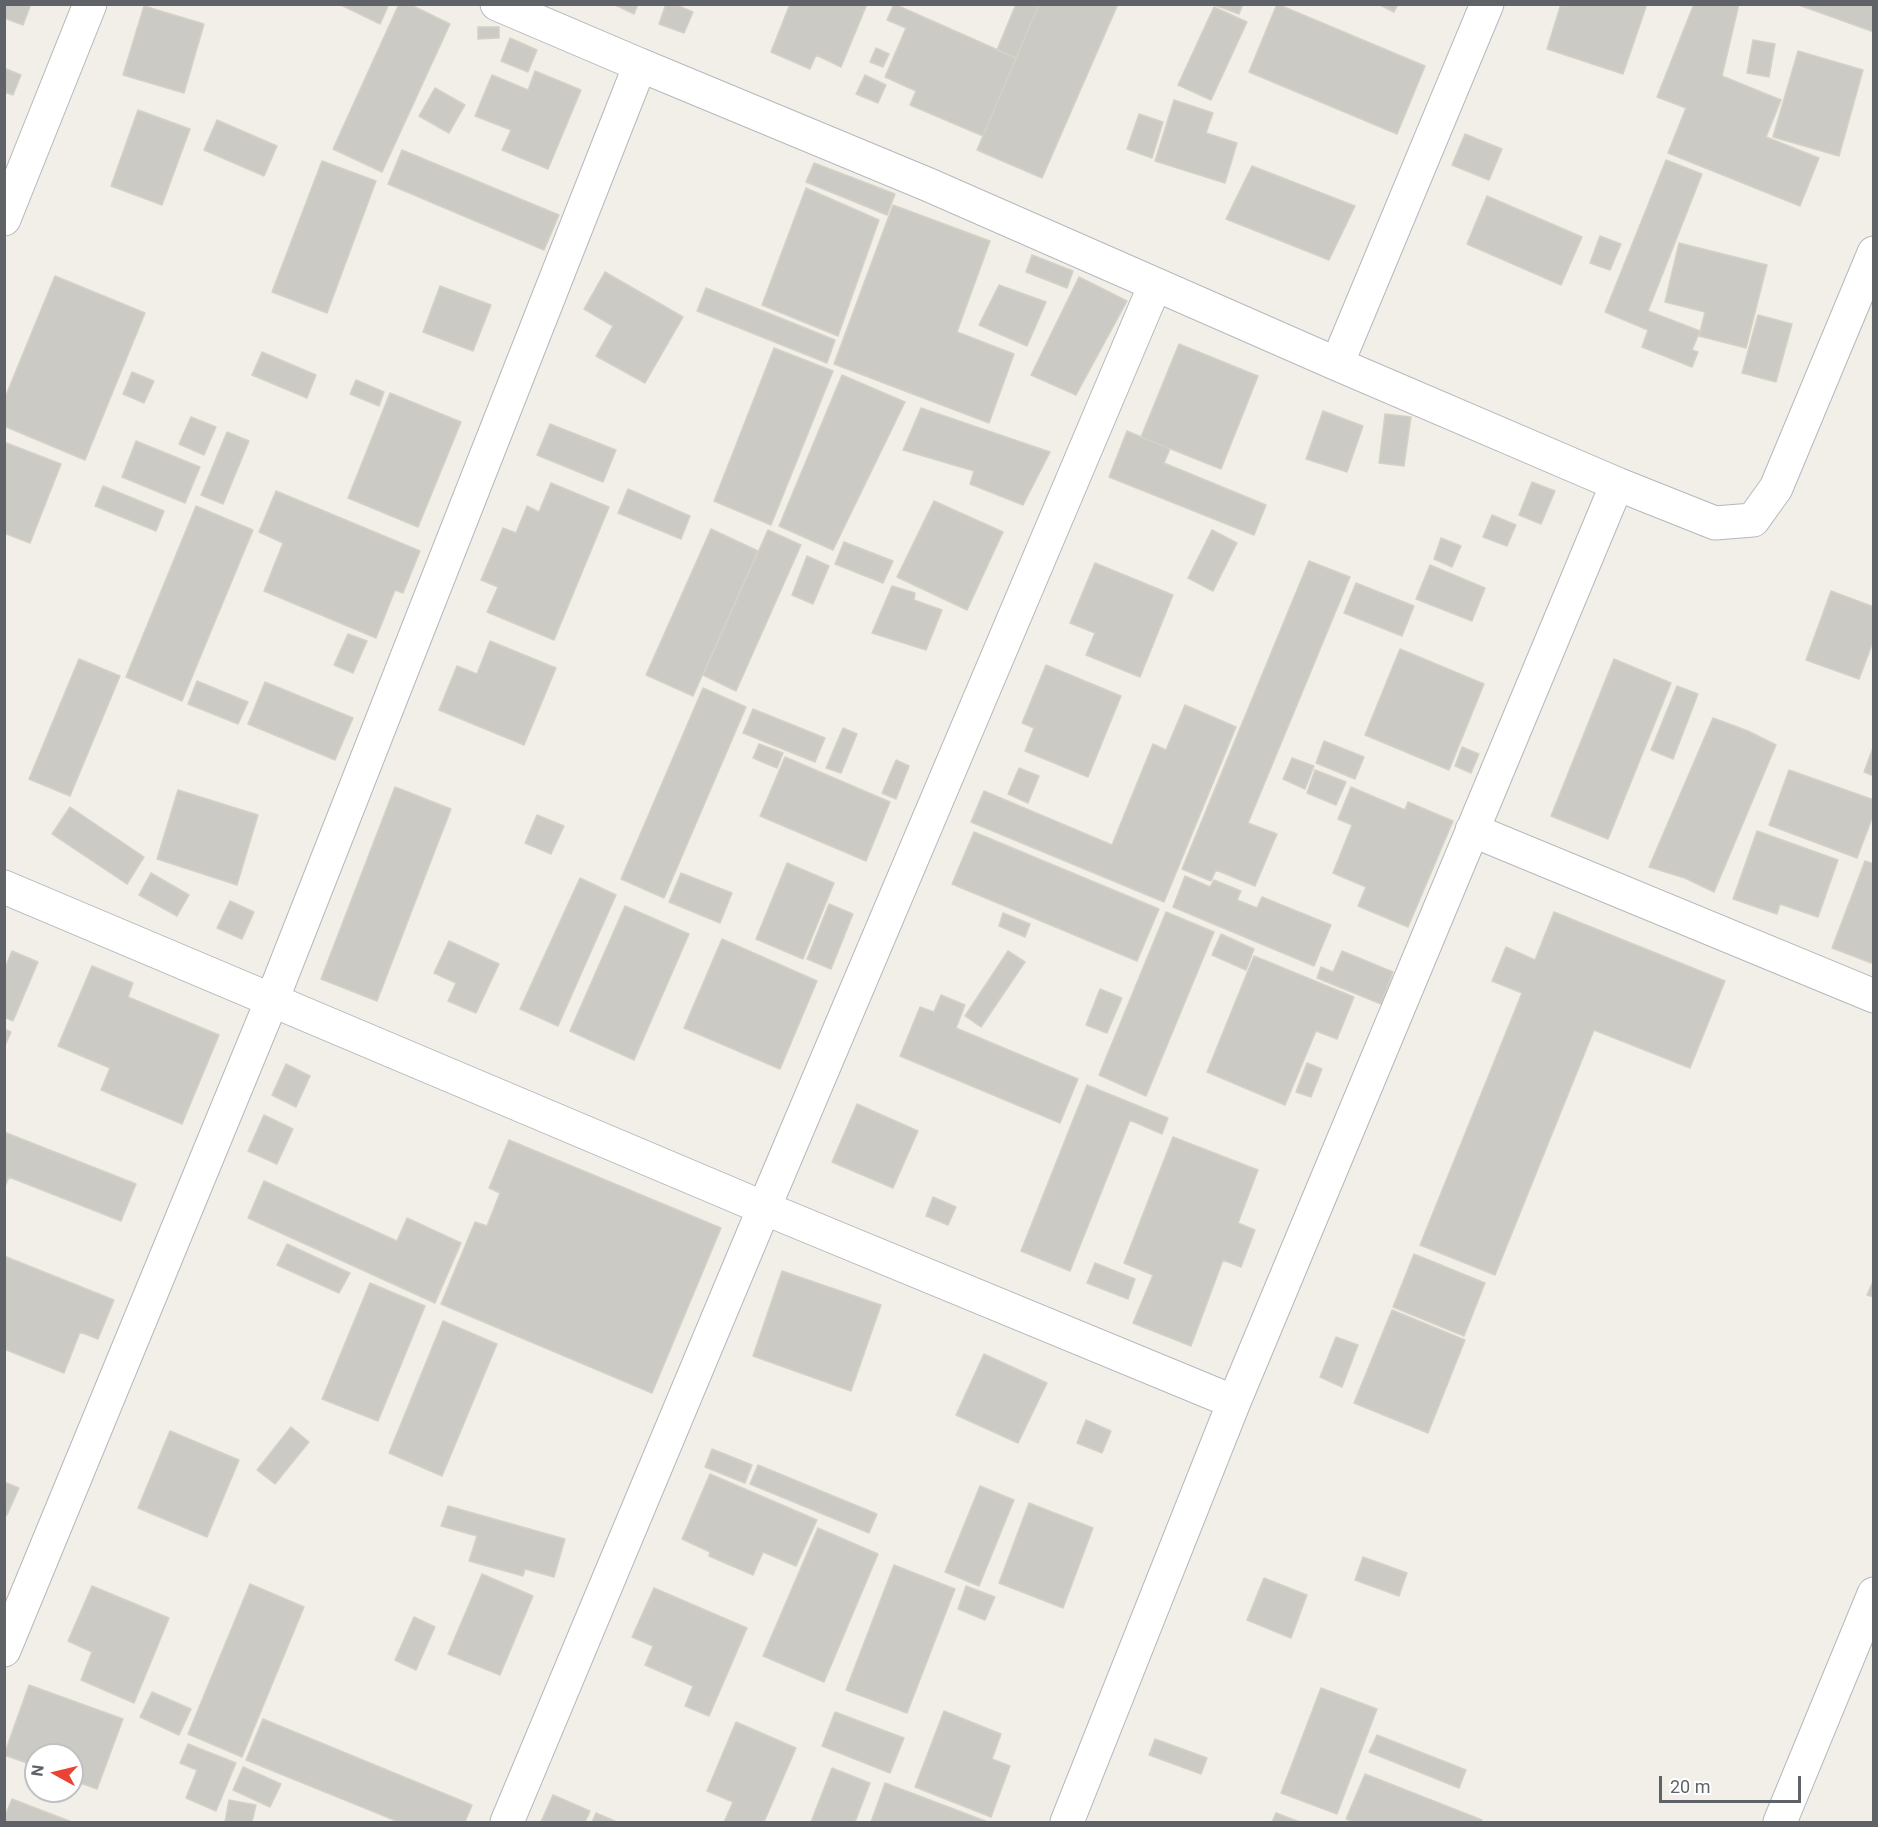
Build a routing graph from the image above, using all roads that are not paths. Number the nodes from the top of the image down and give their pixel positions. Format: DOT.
graph roads {
  1 [pos="90,4"];
  2 [pos="497,4"];
  3 [pos="1487,4"];
  4 [pos="640,65"];
  5 [pos="4,219"];
  6 [pos="1874,253"];
  7 [pos="1155,285"];
  8 [pos="1336,364"];
  9 [pos="1617,484"];
  10 [pos="1472,830"];
  11 [pos="4,887"];
  12 [pos="1874,996"];
  13 [pos="272,1000"];
  14 [pos="764,1208"];
  15 [pos="1234,1402"];
  16 [pos="1874,1594"];
  17 [pos="4,1650"];
  18 [pos="507,1822"];
  19 [pos="1067,1822"];
  20 [pos="1780,1822"];
  1 -- 5 [label="street"];
  2 -- 4 [label="street"];
  3 -- 8 [label="street"];
  4 -- 7 [label="street"];
  4 -- 13 [label="street"];
  6 -- 9 [label="street"];
  7 -- 8 [label="street"];
  7 -- 14 [label="street"];
  8 -- 9 [label="street"];
  9 -- 10 [label="street"];
  10 -- 12 [label="street"];
  10 -- 15 [label="street"];
  11 -- 13 [label="street"];
  13 -- 14 [label="street"];
  13 -- 17 [label="street"];
  14 -- 15 [label="street"];
  14 -- 18 [label="street"];
  15 -- 19 [label="street"];
  16 -- 20 [label="street"];
}
